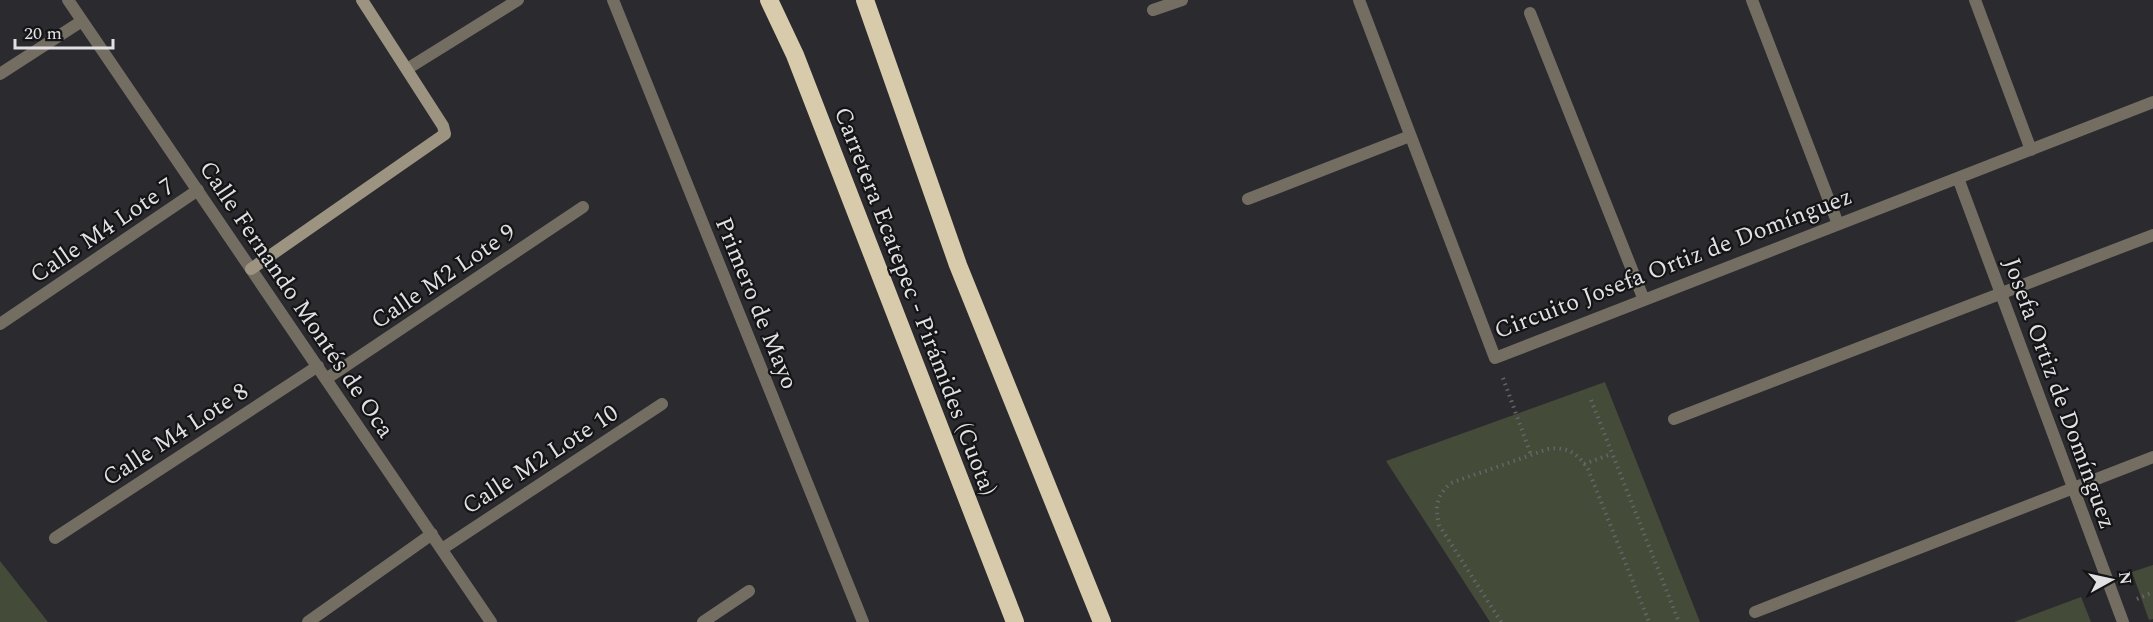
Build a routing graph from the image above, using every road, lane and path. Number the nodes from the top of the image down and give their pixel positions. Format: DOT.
graph roads {
  1 [pos="68,0"];
  2 [pos="362,0"];
  3 [pos="518,0"];
  4 [pos="613,0"];
  5 [pos="769,0"];
  6 [pos="866,0"];
  7 [pos="1182,0"];
  8 [pos="1359,0"];
  9 [pos="1752,0"];
  10 [pos="1975,0"];
  11 [pos="1153,10"];
  12 [pos="1530,14"];
  13 [pos="82,21"];
  14 [pos="407,69"];
  15 [pos="0,74"];
  16 [pos="2153,102"];
  17 [pos="1410,136"];
  18 [pos="2031,150"];
  19 [pos="1958,178"];
  20 [pos="198,190"];
  21 [pos="1248,199"];
  22 [pos="583,207"];
  23 [pos="1838,224"];
  24 [pos="2153,235"];
  25 [pos="251,269"];
  26 [pos="2000,295"];
  27 [pos="1644,300"];
  28 [pos="0,324"];
  29 [pos="1495,358"];
  30 [pos="318,366"];
  31 [pos="326,379"];
  32 [pos="1591,400"];
  33 [pos="662,404"];
  34 [pos="1674,419"];
  35 [pos="1612,454"];
  36 [pos="1530,455"];
  37 [pos="2153,457"];
  38 [pos="1584,464"];
  39 [pos="2073,488"];
  40 [pos="432,534"];
  41 [pos="55,538"];
  42 [pos="442,549"];
  43 [pos="749,591"];
  44 [pos="1755,612"];
  45 [pos="308,622"];
  46 [pos="491,622"];
  47 [pos="703,622"];
  48 [pos="863,622"];
  49 [pos="1015,622"];
  50 [pos="1102,622"];
  51 [pos="1501,622"];
  52 [pos="1649,622"];
  53 [pos="1679,622"];
  54 [pos="2123,622"];
  1 -- 13 [label="street, Calle Fernando Montés de Oca"];
  2 -- 14 [label="main road"];
  3 -- 14 [label="street"];
  4 -- 48 [label="street, Primero de Mayo"];
  5 -- 49 [label="highway, Carretera Ecatepec - Pirámides (Cuota)"];
  6 -- 50 [label="highway"];
  7 -- 11 [label="street"];
  8 -- 17 [label="street, Circuito Josefa Ortiz de Domínguez"];
  9 -- 23 [label="street"];
  10 -- 18 [label="street"];
  12 -- 27 [label="street"];
  13 -- 15 [label="street"];
  13 -- 20 [label="street, Calle Fernando Montés de Oca"];
  14 -- 25 [label="main road"];
  16 -- 18 [label="street, Circuito Josefa Ortiz de Domínguez"];
  17 -- 21 [label="street"];
  17 -- 29 [label="street, Circuito Josefa Ortiz de Domínguez"];
  18 -- 19 [label="street, Circuito Josefa Ortiz de Domínguez"];
  19 -- 23 [label="street, Circuito Josefa Ortiz de Domínguez"];
  19 -- 26 [label="street, Josefa Ortiz de Domínguez"];
  20 -- 25 [label="street, Calle Fernando Montés de Oca"];
  20 -- 28 [label="street, Calle M4 Lote 7"];
  22 -- 31 [label="street, Calle M2 Lote 9"];
  23 -- 27 [label="street, Circuito Josefa Ortiz de Domínguez"];
  24 -- 26 [label="street"];
  25 -- 30 [label="street, Calle Fernando Montés de Oca"];
  26 -- 34 [label="street"];
  26 -- 39 [label="street, Josefa Ortiz de Domínguez"];
  27 -- 29 [label="street, Circuito Josefa Ortiz de Domínguez"];
  29 -- 36 [label="path"];
  30 -- 31 [label="street, Calle Fernando Montés de Oca"];
  30 -- 41 [label="street, Calle M4 Lote 8"];
  31 -- 40 [label="street, Calle Fernando Montés de Oca"];
  32 -- 35 [label="path"];
  33 -- 42 [label="street, Calle M2 Lote 10"];
  35 -- 38 [label="path"];
  35 -- 53 [label="path"];
  36 -- 38 [label="path"];
  36 -- 51 [label="path"];
  37 -- 39 [label="street"];
  38 -- 52 [label="path"];
  39 -- 44 [label="street"];
  39 -- 54 [label="street, Josefa Ortiz de Domínguez"];
  40 -- 42 [label="street, Calle Fernando Montés de Oca"];
  40 -- 45 [label="street"];
  42 -- 46 [label="street, Calle Fernando Montés de Oca"];
  43 -- 47 [label="street"];
}
